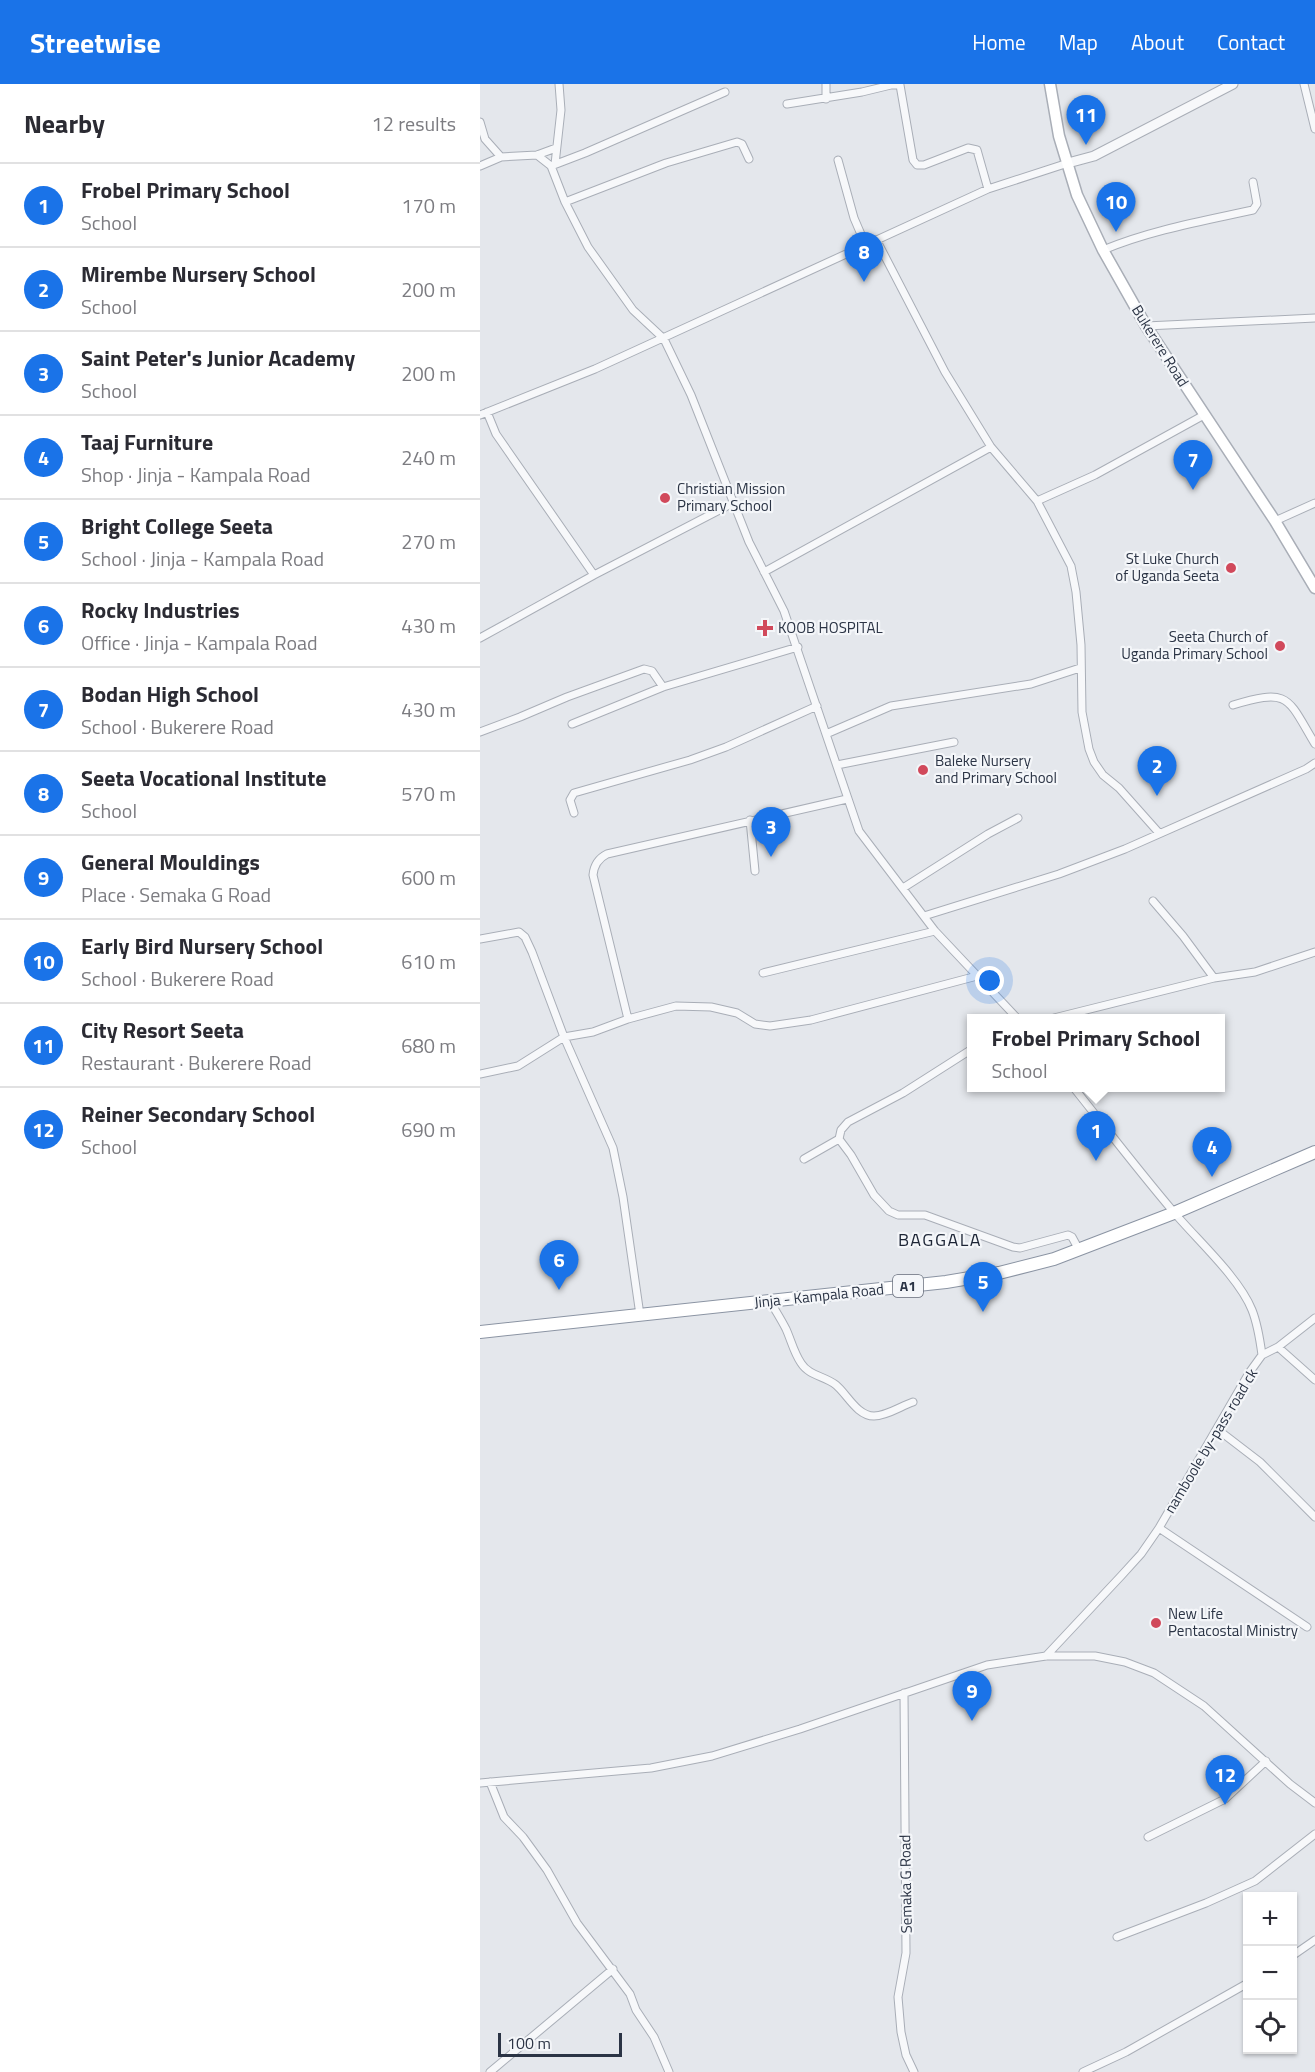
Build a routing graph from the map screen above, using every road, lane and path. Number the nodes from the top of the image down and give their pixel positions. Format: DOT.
graph roads {
  1 [pos="559,84"];
  2 [pos="826,84"];
  3 [pos="1050,84"];
  4 [pos="1233,84"];
  5 [pos="1304,84"];
  6 [pos="725,92"];
  7 [pos="826,99"];
  8 [pos="786,104"];
  9 [pos="480,122"];
  10 [pos="1315,129"];
  11 [pos="556,148"];
  12 [pos="537,155"];
  13 [pos="501,157"];
  14 [pos="749,159"];
  15 [pos="838,160"];
  16 [pos="1068,163"];
  17 [pos="480,166"];
  18 [pos="551,166"];
  19 [pos="1253,182"];
  20 [pos="988,189"];
  21 [pos="565,202"];
  22 [pos="877,241"];
  23 [pos="866,246"];
  24 [pos="1103,250"];
  25 [pos="1315,318"];
  26 [pos="1146,326"];
  27 [pos="664,339"];
  28 [pos="484,413"];
  29 [pos="1204,415"];
  30 [pos="991,447"];
  31 [pos="1037,501"];
  32 [pos="734,503"];
  33 [pos="1315,503"];
  34 [pos="1275,521"];
  35 [pos="764,572"];
  36 [pos="594,575"];
  37 [pos="1312,575"];
  38 [pos="1315,588"];
  39 [pos="480,638"];
  40 [pos="798,647"];
  41 [pos="1080,668"];
  42 [pos="663,687"];
  43 [pos="1233,705"];
  44 [pos="817,706"];
  45 [pos="572,724"];
  46 [pos="480,732"];
  47 [pos="826,734"];
  48 [pos="954,742"];
  49 [pos="1315,744"];
  50 [pos="1315,763"];
  51 [pos="837,765"];
  52 [pos="847,799"];
  53 [pos="574,813"];
  54 [pos="1018,818"];
  55 [pos="750,820"];
  56 [pos="1159,833"];
  57 [pos="755,871"];
  58 [pos="903,888"];
  59 [pos="1153,901"];
  60 [pos="924,916"];
  61 [pos="935,931"];
  62 [pos="480,939"];
  63 [pos="1315,952"];
  64 [pos="763,973"];
  65 [pos="977,976"];
  66 [pos="1214,978"];
  67 [pos="1013,1014"];
  68 [pos="1070,1014"];
  69 [pos="628,1019"];
  70 [pos="564,1037"];
  71 [pos="967,1052"];
  72 [pos="480,1074"];
  73 [pos="1077,1092"];
  74 [pos="839,1139"];
  75 [pos="1315,1152"];
  76 [pos="804,1159"];
  77 [pos="1174,1213"];
  78 [pos="1078,1248"];
  79 [pos="770,1301"];
  80 [pos="640,1314"];
  81 [pos="1315,1318"];
  82 [pos="480,1332"];
  83 [pos="1278,1347"];
  84 [pos="1262,1355"];
  85 [pos="1315,1380"];
  86 [pos="913,1402"];
  87 [pos="1217,1429"];
  88 [pos="1315,1517"];
  89 [pos="1159,1528"];
  90 [pos="1307,1627"];
  91 [pos="1046,1656"];
  92 [pos="904,1692"];
  93 [pos="1266,1761"];
  94 [pos="490,1782"];
  95 [pos="480,1784"];
  96 [pos="1315,1803"];
  97 [pos="1315,1834"];
  98 [pos="1148,1837"];
  99 [pos="1117,1937"];
  100 [pos="1315,1940"];
  101 [pos="1297,1953"];
  102 [pos="613,1969"];
  103 [pos="1243,1986"];
  104 [pos="490,2072"];
  105 [pos="669,2072"];
  106 [pos="914,2072"];
  107 [pos="1083,2072"];
  1 -- 11 [label="street"];
  2 -- 7 [label="street"];
  3 -- 16 [label="main road, Bukerere Road"];
  4 -- 16 [label="street"];
  5 -- 10 [label="street"];
  6 -- 18 [label="street"];
  7 -- 8 [label="street"];
  7 -- 20 [label="street"];
  9 -- 13 [label="street"];
  11 -- 12 [label="street"];
  11 -- 18 [label="street"];
  12 -- 13 [label="street"];
  12 -- 18 [label="street"];
  13 -- 17 [label="street"];
  14 -- 21 [label="street"];
  15 -- 23 [label="street"];
  16 -- 20 [label="street"];
  16 -- 24 [label="main road, Bukerere Road"];
  18 -- 21 [label="street"];
  19 -- 24 [label="street"];
  20 -- 22 [label="street"];
  21 -- 27 [label="street"];
  22 -- 23 [label="street"];
  22 -- 30 [label="street"];
  23 -- 27 [label="street"];
  24 -- 26 [label="main road, Bukerere Road"];
  25 -- 26 [label="street"];
  26 -- 29 [label="main road, Bukerere Road"];
  27 -- 28 [label="street"];
  27 -- 32 [label="street"];
  28 -- 36 [label="street"];
  29 -- 31 [label="street"];
  29 -- 34 [label="main road, Bukerere Road"];
  30 -- 31 [label="street"];
  30 -- 35 [label="street"];
  31 -- 41 [label="street"];
  32 -- 35 [label="street"];
  32 -- 36 [label="street"];
  33 -- 34 [label="street"];
  34 -- 37 [label="main road, Bukerere Road"];
  35 -- 40 [label="street"];
  36 -- 39 [label="street"];
  37 -- 38 [label="main road, Bukerere Road"];
  40 -- 42 [label="street"];
  40 -- 44 [label="street"];
  41 -- 47 [label="street"];
  41 -- 56 [label="street"];
  42 -- 45 [label="street"];
  42 -- 46 [label="street"];
  43 -- 49 [label="street"];
  44 -- 47 [label="street"];
  44 -- 53 [label="street"];
  47 -- 51 [label="street"];
  48 -- 51 [label="street"];
  50 -- 56 [label="street"];
  51 -- 52 [label="street"];
  52 -- 55 [label="street"];
  52 -- 58 [label="street"];
  54 -- 58 [label="street"];
  55 -- 57 [label="street"];
  55 -- 69 [label="street"];
  56 -- 60 [label="street"];
  58 -- 60 [label="street"];
  59 -- 66 [label="street"];
  60 -- 61 [label="street"];
  61 -- 64 [label="street"];
  61 -- 65 [label="street"];
  62 -- 70 [label="street"];
  63 -- 66 [label="street"];
  65 -- 67 [label="street"];
  65 -- 69 [label="street"];
  66 -- 68 [label="street"];
  69 -- 70 [label="street"];
  70 -- 72 [label="street"];
  70 -- 80 [label="street"];
  71 -- 74 [label="street"];
  73 -- 77 [label="street, namboole by-pass road ck"];
  74 -- 76 [label="street"];
  74 -- 78 [label="street"];
  75 -- 77 [label="highway, Jinja - Kampala Road / A1"];
  77 -- 78 [label="highway, Jinja - Kampala Road / A1"];
  77 -- 84 [label="street, namboole by-pass road ck"];
  78 -- 79 [label="highway, Jinja - Kampala Road / A1"];
  79 -- 80 [label="highway, Jinja - Kampala Road / A1"];
  79 -- 86 [label="street"];
  80 -- 82 [label="highway, Jinja - Kampala Road / A1"];
  81 -- 83 [label="street"];
  83 -- 84 [label="street"];
  83 -- 85 [label="street"];
  84 -- 87 [label="street, namboole by-pass road ck"];
  87 -- 88 [label="street"];
  87 -- 89 [label="street, namboole by-pass road ck"];
  89 -- 90 [label="street"];
  89 -- 91 [label="street, namboole by-pass road ck"];
  91 -- 92 [label="street"];
  91 -- 93 [label="street"];
  92 -- 94 [label="street"];
  92 -- 106 [label="street, Semaka G Road"];
  93 -- 96 [label="street"];
  93 -- 98 [label="street"];
  94 -- 95 [label="street"];
  94 -- 102 [label="street"];
  97 -- 99 [label="street"];
  100 -- 101 [label="street"];
  102 -- 104 [label="street"];
  102 -- 105 [label="street"];
  103 -- 107 [label="street"];
}
